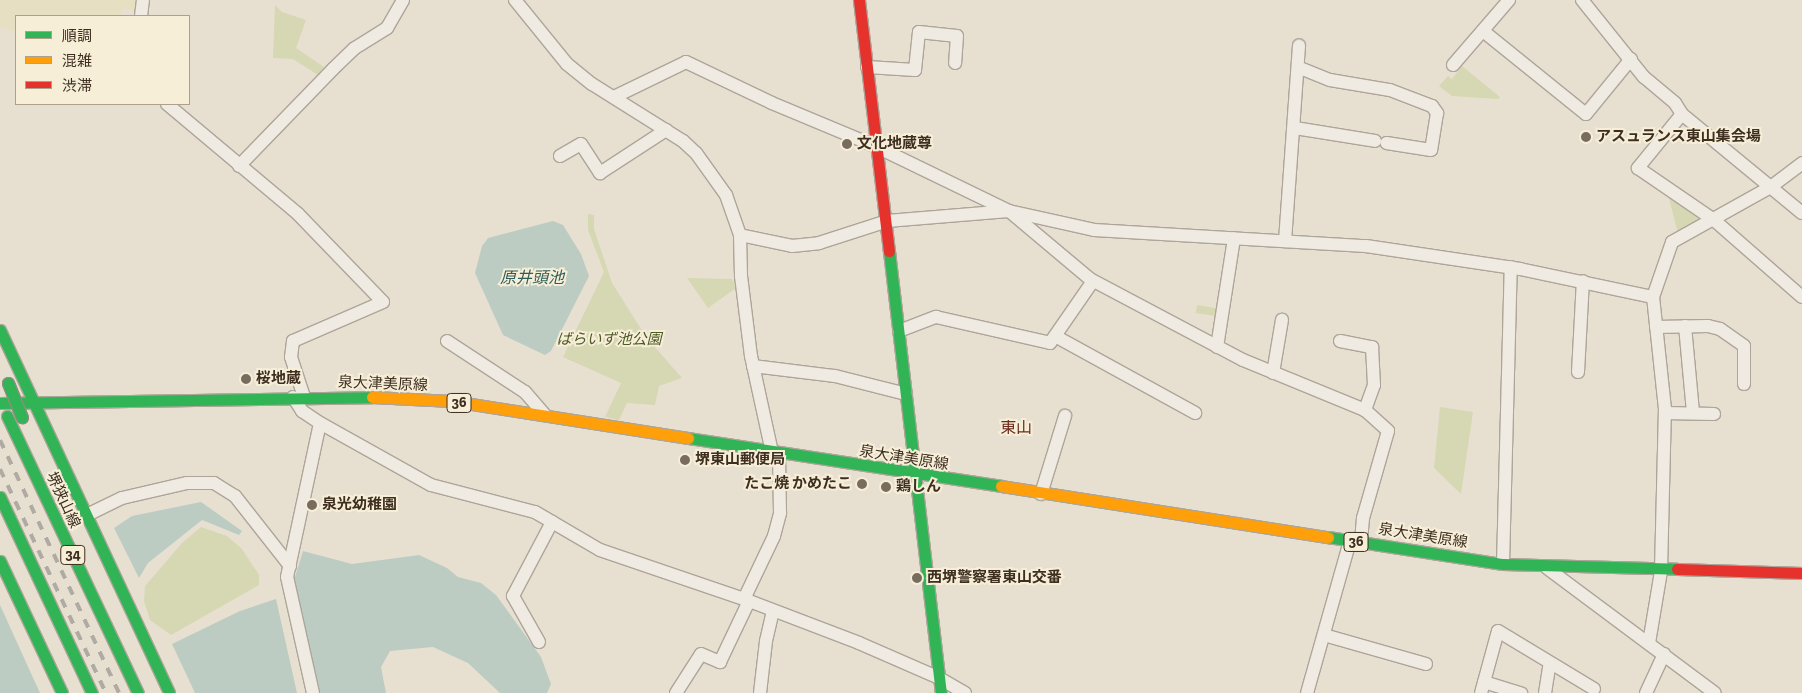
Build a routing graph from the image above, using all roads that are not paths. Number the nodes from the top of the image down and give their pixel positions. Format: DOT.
graph roads {
  1 [pos="143,0"];
  2 [pos="404,0"];
  3 [pos="515,0"];
  4 [pos="859,0"];
  5 [pos="1509,0"];
  6 [pos="1582,0"];
  7 [pos="141,15"];
  8 [pos="1483,31"];
  9 [pos="1299,45"];
  10 [pos="1631,59"];
  11 [pos="955,63"];
  12 [pos="1453,65"];
  13 [pos="867,67"];
  14 [pos="1300,68"];
  15 [pos="614,97"];
  16 [pos="168,105"];
  17 [pos="1682,114"];
  18 [pos="1295,128"];
  19 [pos="666,130"];
  20 [pos="877,147"];
  21 [pos="560,156"];
  22 [pos="1802,164"];
  23 [pos="239,166"];
  24 [pos="1772,186"];
  25 [pos="1009,211"];
  26 [pos="1802,213"];
  27 [pos="1714,220"];
  28 [pos="887,221"];
  29 [pos="740,235"];
  30 [pos="1234,238"];
  31 [pos="1286,241"];
  32 [pos="1510,267"];
  33 [pos="1093,281"];
  34 [pos="1583,281"];
  35 [pos="1653,297"];
  36 [pos="1802,297"];
  37 [pos="1282,320"];
  38 [pos="1685,326"];
  39 [pos="1656,327"];
  40 [pos="0,330"];
  41 [pos="899,331"];
  42 [pos="1055,336"];
  43 [pos="1340,341"];
  44 [pos="447,342"];
  45 [pos="1217,347"];
  46 [pos="753,366"];
  47 [pos="3,370"];
  48 [pos="1578,372"];
  49 [pos="1273,373"];
  50 [pos="1744,384"];
  51 [pos="906,394"];
  52 [pos="298,397"];
  53 [pos="0,402"];
  54 [pos="34,402"];
  55 [pos="1365,410"];
  56 [pos="1195,413"];
  57 [pos="1665,413"];
  58 [pos="1693,413"];
  59 [pos="1714,414"];
  60 [pos="1066,416"];
  61 [pos="547,417"];
  62 [pos="320,423"];
  63 [pos="776,453"];
  64 [pos="913,474"];
  65 [pos="1041,494"];
  66 [pos="0,497"];
  67 [pos="0,506"];
  68 [pos="52,510"];
  69 [pos="87,515"];
  70 [pos="552,522"];
  71 [pos="1356,542"];
  72 [pos="23,547"];
  73 [pos="0,561"];
  74 [pos="1503,564"];
  75 [pos="290,566"];
  76 [pos="1547,568"];
  77 [pos="1661,571"];
  78 [pos="1802,573"];
  79 [pos="746,600"];
  80 [pos="773,611"];
  81 [pos="1324,635"];
  82 [pos="539,642"];
  83 [pos="1649,643"];
  84 [pos="1664,654"];
  85 [pos="1550,663"];
  86 [pos="1426,664"];
  87 [pos="939,678"];
  88 [pos="1483,687"];
  89 [pos="1594,689"];
  90 [pos="62,693"];
  91 [pos="92,693"];
  92 [pos="138,693"];
  93 [pos="169,693"];
  94 [pos="313,693"];
  95 [pos="676,693"];
  96 [pos="760,693"];
  97 [pos="941,693"];
  98 [pos="965,693"];
  99 [pos="1307,693"];
  100 [pos="1521,693"];
  101 [pos="1545,693"];
  102 [pos="1646,693"];
  103 [pos="1715,693"];
  1 -- 7 [label="street"];
  2 -- 23 [label="street"];
  3 -- 15 [label="street"];
  4 -- 13 [label="main road"];
  5 -- 8 [label="street"];
  6 -- 10 [label="street"];
  8 -- 10 [label="street"];
  8 -- 12 [label="street"];
  9 -- 14 [label="street"];
  10 -- 17 [label="street"];
  11 -- 13 [label="street"];
  13 -- 20 [label="main road"];
  14 -- 18 [label="street"];
  14 -- 18 [label="street"];
  15 -- 19 [label="street"];
  15 -- 20 [label="street"];
  16 -- 23 [label="street"];
  17 -- 24 [label="street"];
  17 -- 27 [label="street"];
  18 -- 31 [label="street"];
  19 -- 21 [label="street"];
  19 -- 29 [label="street"];
  20 -- 25 [label="street"];
  20 -- 28 [label="main road"];
  22 -- 24 [label="street"];
  23 -- 52 [label="street"];
  24 -- 26 [label="street"];
  24 -- 27 [label="street"];
  25 -- 28 [label="street"];
  25 -- 30 [label="street"];
  25 -- 33 [label="street"];
  27 -- 35 [label="street"];
  27 -- 36 [label="street"];
  28 -- 29 [label="street"];
  28 -- 41 [label="main road"];
  29 -- 46 [label="street"];
  30 -- 31 [label="street"];
  30 -- 45 [label="street"];
  31 -- 32 [label="street"];
  32 -- 34 [label="street"];
  32 -- 74 [label="street"];
  33 -- 42 [label="street"];
  33 -- 45 [label="street"];
  34 -- 35 [label="street"];
  34 -- 48 [label="street"];
  35 -- 39 [label="street"];
  37 -- 49 [label="street"];
  38 -- 39 [label="street"];
  38 -- 50 [label="street"];
  38 -- 58 [label="street"];
  39 -- 57 [label="street"];
  40 -- 54 [label="main road"];
  41 -- 42 [label="street"];
  41 -- 51 [label="main road"];
  42 -- 56 [label="street"];
  43 -- 55 [label="street"];
  44 -- 61 [label="street"];
  45 -- 49 [label="street"];
  46 -- 51 [label="street"];
  46 -- 63 [label="street"];
  47 -- 68 [label="main road, bridge"];
  49 -- 55 [label="street"];
  51 -- 64 [label="main road"];
  52 -- 54 [label="main road, 泉大津美原線 / 36"];
  52 -- 61 [label="main road, 泉大津美原線 / 36"];
  52 -- 62 [label="street"];
  53 -- 54 [label="main road, 泉大津美原線 / 36"];
  53 -- 68 [label="main road, 堺狭山線 / 34"];
  54 -- 69 [label="main road"];
  55 -- 71 [label="street"];
  57 -- 58 [label="street"];
  57 -- 77 [label="street"];
  58 -- 59 [label="street"];
  60 -- 65 [label="street"];
  61 -- 63 [label="main road, 泉大津美原線 / 36"];
  62 -- 70 [label="street"];
  62 -- 75 [label="street"];
  63 -- 64 [label="main road, 泉大津美原線 / 36"];
  63 -- 79 [label="street"];
  64 -- 65 [label="main road, 泉大津美原線 / 36"];
  64 -- 87 [label="main road"];
  65 -- 71 [label="main road, 泉大津美原線 / 36"];
  66 -- 72 [label="main road"];
  67 -- 72 [label="main road"];
  68 -- 92 [label="main road, 堺狭山線 / 34"];
  69 -- 75 [label="street"];
  69 -- 93 [label="main road"];
  70 -- 79 [label="street"];
  70 -- 82 [label="street"];
  71 -- 74 [label="main road, 泉大津美原線 / 36"];
  71 -- 81 [label="street"];
  72 -- 91 [label="main road"];
  73 -- 90 [label="main road"];
  74 -- 76 [label="main road, 泉大津美原線 / 36"];
  75 -- 94 [label="street"];
  76 -- 77 [label="main road, 泉大津美原線 / 36"];
  76 -- 83 [label="street"];
  77 -- 78 [label="main road, 泉大津美原線 / 36"];
  77 -- 83 [label="street"];
  79 -- 80 [label="street"];
  79 -- 95 [label="street"];
  80 -- 87 [label="street"];
  80 -- 96 [label="street"];
  81 -- 86 [label="street"];
  81 -- 99 [label="street"];
  83 -- 84 [label="street"];
  84 -- 102 [label="street"];
  84 -- 103 [label="street"];
  85 -- 88 [label="street"];
  85 -- 89 [label="street"];
  85 -- 101 [label="street"];
  87 -- 97 [label="main road"];
  87 -- 98 [label="street"];
  88 -- 100 [label="street"];
}
